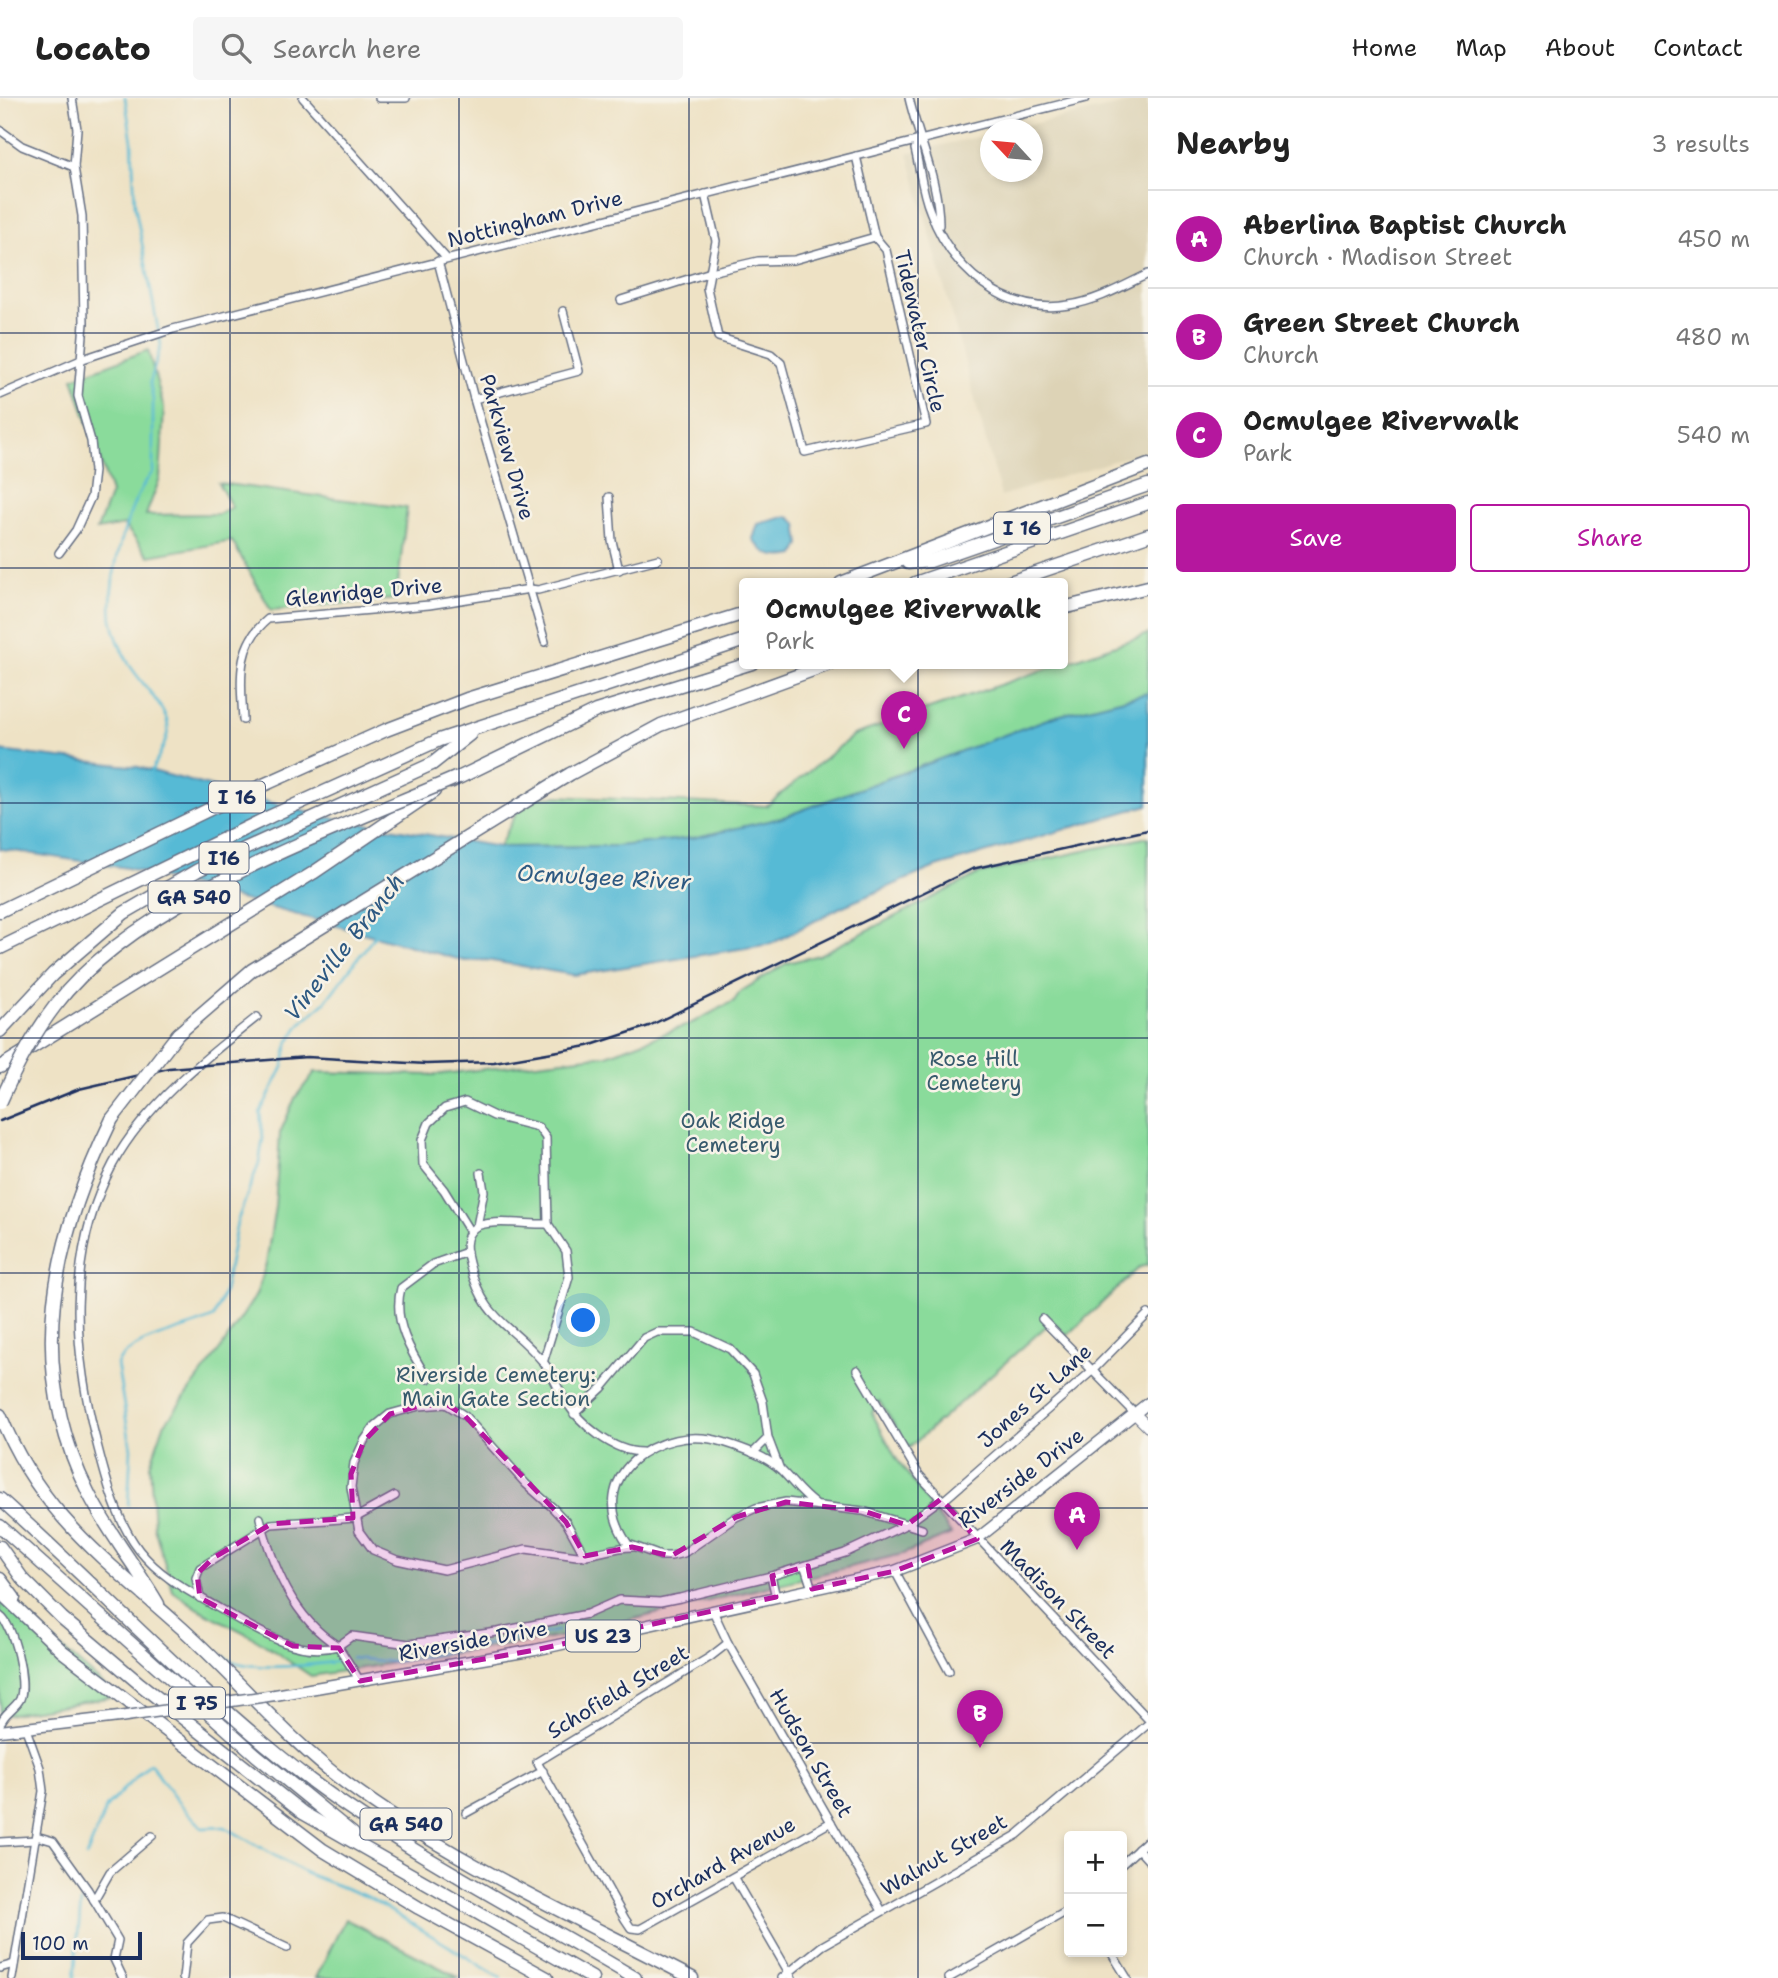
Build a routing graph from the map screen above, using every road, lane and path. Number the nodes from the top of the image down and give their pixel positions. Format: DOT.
graph roads {
  1 [pos="72,98"];
  2 [pos="303,98"];
  3 [pos="379,98"];
  4 [pos="406,98"];
  5 [pos="909,98"];
  6 [pos="1086,98"];
  7 [pos="0,130"];
  8 [pos="919,141"];
  9 [pos="856,156"];
  10 [pos="74,167"];
  11 [pos="705,194"];
  12 [pos="875,237"];
  13 [pos="447,259"];
  14 [pos="438,261"];
  15 [pos="711,272"];
  16 [pos="1148,274"];
  17 [pos="621,300"];
  18 [pos="563,311"];
  19 [pos="83,359"];
  20 [pos="0,394"];
  21 [pos="474,399"];
  22 [pos="1148,465"];
  23 [pos="1148,485"];
  24 [pos="609,497"];
  25 [pos="1148,503"];
  26 [pos="1148,535"];
  27 [pos="59,552"];
  28 [pos="658,559"];
  29 [pos="894,565"];
  30 [pos="619,570"];
  31 [pos="856,578"];
  32 [pos="930,578"];
  33 [pos="1022,578"];
  34 [pos="1148,587"];
  35 [pos="530,589"];
  36 [pos="1068,607"];
  37 [pos="739,615"];
  38 [pos="545,642"];
  39 [pos="739,642"];
  40 [pos="739,667"];
  41 [pos="815,669"];
  42 [pos="243,720"];
  43 [pos="476,730"];
  44 [pos="458,777"];
  45 [pos="4,911"];
  46 [pos="0,948"];
  47 [pos="257,1017"];
  48 [pos="0,1031"];
  49 [pos="0,1067"];
  50 [pos="0,1103"];
  51 [pos="481,1173"];
  52 [pos="548,1224"];
  53 [pos="477,1226"];
  54 [pos="470,1232"];
  55 [pos="467,1252"];
  56 [pos="1148,1314"];
  57 [pos="1042,1319"];
  58 [pos="543,1363"];
  59 [pos="857,1370"];
  60 [pos="1093,1370"];
  61 [pos="428,1379"];
  62 [pos="1148,1404"];
  63 [pos="574,1414"];
  64 [pos="1135,1414"];
  65 [pos="0,1415"];
  66 [pos="1148,1427"];
  67 [pos="768,1438"];
  68 [pos="622,1449"];
  69 [pos="643,1452"];
  70 [pos="753,1453"];
  71 [pos="626,1467"];
  72 [pos="779,1468"];
  73 [pos="794,1486"];
  74 [pos="395,1496"];
  75 [pos="0,1499"];
  76 [pos="942,1500"];
  77 [pos="786,1502"];
  78 [pos="815,1504"];
  79 [pos="260,1518"];
  80 [pos="355,1518"];
  81 [pos="907,1524"];
  82 [pos="0,1526"];
  83 [pos="263,1529"];
  84 [pos="922,1529"];
  85 [pos="977,1539"];
  86 [pos="632,1547"];
  87 [pos="2,1550"];
  88 [pos="584,1556"];
  89 [pos="805,1567"];
  90 [pos="895,1571"];
  91 [pos="771,1576"];
  92 [pos="0,1579"];
  93 [pos="812,1589"];
  94 [pos="0,1592"];
  95 [pos="776,1597"];
  96 [pos="200,1598"];
  97 [pos="162,1611"];
  98 [pos="713,1611"];
  99 [pos="0,1616"];
  100 [pos="33,1623"];
  101 [pos="728,1643"];
  102 [pos="338,1646"];
  103 [pos="949,1671"];
  104 [pos="360,1681"];
  105 [pos="1148,1722"];
  106 [pos="0,1724"];
  107 [pos="26,1729"];
  108 [pos="0,1731"];
  109 [pos="543,1771"];
  110 [pos="466,1813"];
  111 [pos="831,1822"];
  112 [pos="152,1836"];
  113 [pos="36,1838"];
  114 [pos="1148,1840"];
  115 [pos="0,1842"];
  116 [pos="1138,1849"];
  117 [pos="1127,1859"];
  118 [pos="1148,1860"];
  119 [pos="402,1871"];
  120 [pos="734,1878"];
  121 [pos="94,1900"];
  122 [pos="882,1911"];
  123 [pos="1064,1913"];
  124 [pos="287,1948"];
  125 [pos="1114,1957"];
  126 [pos="14,1964"];
  127 [pos="0,1968"];
  128 [pos="787,1976"];
  129 [pos="12,1978"];
  130 [pos="123,1978"];
  131 [pos="183,1978"];
  132 [pos="547,1978"];
  133 [pos="592,1978"];
  134 [pos="635,1978"];
  135 [pos="692,1978"];
  136 [pos="949,1978"];
  137 [pos="1127,1978"];
  1 -- 10 [label="street"];
  2 -- 13 [label="street"];
  3 -- 4 [label="street"];
  5 -- 8 [label="street"];
  6 -- 8 [label="street, Nottingham Drive"];
  7 -- 10 [label="street"];
  8 -- 9 [label="street, Nottingham Drive"];
  8 -- 16 [label="street"];
  9 -- 11 [label="street, Nottingham Drive"];
  9 -- 12 [label="street, Tidewater Circle"];
  10 -- 19 [label="street"];
  11 -- 13 [label="street, Nottingham Drive"];
  11 -- 15 [label="street, Tidewater Circle"];
  12 -- 15 [label="street"];
  12 -- 15 [label="street, Tidewater Circle"];
  13 -- 14 [label="street, Nottingham Drive"];
  14 -- 19 [label="street, Nottingham Drive"];
  14 -- 21 [label="street, Parkview Drive"];
  15 -- 17 [label="street"];
  18 -- 21 [label="street"];
  19 -- 20 [label="street, Nottingham Drive"];
  19 -- 27 [label="street"];
  21 -- 35 [label="street, Parkview Drive"];
  22 -- 29 [label="highway"];
  23 -- 29 [label="highway, I 16"];
  24 -- 30 [label="street"];
  25 -- 32 [label="highway, I 16"];
  26 -- 33 [label="highway, I 16"];
  28 -- 30 [label="street, Glenridge Drive"];
  29 -- 31 [label="highway, I 16"];
  30 -- 35 [label="street, Glenridge Drive"];
  34 -- 36 [label="highway"];
  35 -- 38 [label="street, Parkview Drive"];
  35 -- 42 [label="street, Glenridge Drive"];
  37 -- 45 [label="highway, I 16"];
  39 -- 43 [label="highway, I16"];
  40 -- 44 [label="highway"];
  41 -- 97 [label="highway, bridge"];
  43 -- 46 [label="highway"];
  43 -- 48 [label="highway, I16"];
  44 -- 49 [label="highway, bridge"];
  44 -- 50 [label="highway, GA 540, bridge"];
  47 -- 96 [label="street, Jones St Lane"];
  51 -- 53 [label="street"];
  52 -- 53 [label="street"];
  52 -- 54 [label="street"];
  52 -- 58 [label="street"];
  53 -- 54 [label="street"];
  54 -- 55 [label="street"];
  55 -- 58 [label="street"];
  55 -- 61 [label="street"];
  56 -- 60 [label="street, Jones St Lane"];
  57 -- 60 [label="street"];
  58 -- 63 [label="street"];
  59 -- 76 [label="street, Madison Street"];
  60 -- 64 [label="street"];
  60 -- 76 [label="street, Jones St Lane"];
  62 -- 64 [label="main road, Riverside Drive / US 23"];
  63 -- 67 [label="street"];
  63 -- 68 [label="street"];
  64 -- 66 [label="street"];
  64 -- 85 [label="main road, Riverside Drive / US 23"];
  65 -- 97 [label="highway, GA 540"];
  67 -- 70 [label="street"];
  67 -- 72 [label="street"];
  68 -- 69 [label="street"];
  68 -- 71 [label="street"];
  69 -- 70 [label="street"];
  69 -- 71 [label="street"];
  70 -- 72 [label="street"];
  71 -- 86 [label="street"];
  72 -- 73 [label="street"];
  73 -- 77 [label="street"];
  73 -- 78 [label="street"];
  74 -- 80 [label="street"];
  75 -- 134 [label="highway, I 75"];
  76 -- 81 [label="street, Jones St Lane"];
  76 -- 85 [label="street, Madison Street"];
  77 -- 78 [label="street"];
  77 -- 86 [label="street"];
  78 -- 81 [label="street"];
  79 -- 83 [label="street"];
  80 -- 83 [label="street"];
  80 -- 88 [label="street"];
  80 -- 88 [label="street"];
  81 -- 84 [label="street"];
  81 -- 89 [label="street, Jones St Lane"];
  82 -- 119 [label="highway, I 75"];
  83 -- 96 [label="street"];
  83 -- 102 [label="street"];
  85 -- 90 [label="main road, Riverside Drive / US 23"];
  85 -- 105 [label="street, Madison Street"];
  86 -- 88 [label="street"];
  87 -- 119 [label="highway"];
  89 -- 91 [label="street, Jones St Lane"];
  89 -- 93 [label="street"];
  90 -- 93 [label="main road, Riverside Drive / US 23"];
  90 -- 103 [label="street"];
  91 -- 95 [label="street"];
  91 -- 102 [label="street, Jones St Lane"];
  92 -- 100 [label="highway, GA 540"];
  93 -- 95 [label="main road, Riverside Drive / US 23"];
  94 -- 100 [label="highway"];
  95 -- 98 [label="main road, Riverside Drive / US 23"];
  96 -- 102 [label="street, Jones St Lane"];
  97 -- 135 [label="highway, GA 540"];
  98 -- 101 [label="street, Hudson Street"];
  98 -- 104 [label="main road, Riverside Drive / US 23"];
  99 -- 106 [label="street"];
  100 -- 132 [label="highway, GA 540"];
  101 -- 109 [label="street, Schofield Street"];
  101 -- 111 [label="street, Hudson Street"];
  102 -- 104 [label="street"];
  104 -- 107 [label="main road, Riverside Drive / US 23, bridge"];
  105 -- 122 [label="street, Walnut Street"];
  107 -- 108 [label="main road, Riverside Drive / US 23"];
  107 -- 113 [label="street"];
  109 -- 110 [label="street, Schofield Street"];
  109 -- 120 [label="street, Orchard Avenue"];
  111 -- 120 [label="street, Orchard Avenue"];
  111 -- 122 [label="street, Hudson Street"];
  112 -- 121 [label="street"];
  113 -- 115 [label="street"];
  113 -- 121 [label="street"];
  113 -- 126 [label="street"];
  114 -- 116 [label="street"];
  116 -- 117 [label="street"];
  116 -- 118 [label="street"];
  119 -- 133 [label="highway, I 75"];
  120 -- 128 [label="street"];
  121 -- 130 [label="street"];
  122 -- 128 [label="street, Walnut Street"];
  123 -- 136 [label="street"];
  124 -- 131 [label="street"];
  125 -- 137 [label="street"];
  126 -- 127 [label="street"];
  126 -- 129 [label="street"];
}
